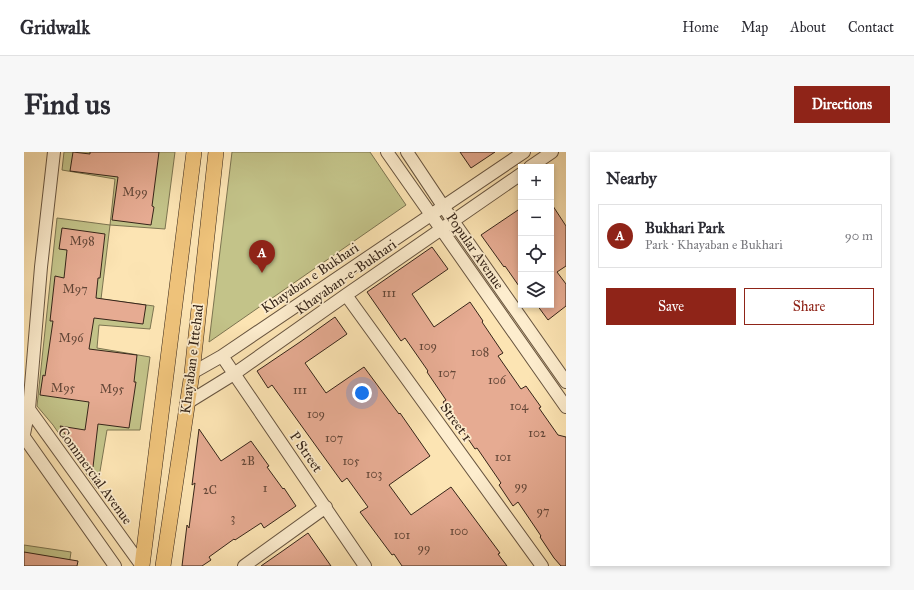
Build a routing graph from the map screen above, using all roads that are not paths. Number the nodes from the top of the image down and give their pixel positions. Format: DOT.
graph roads {
  1 [pos="54,152"];
  2 [pos="194,152"];
  3 [pos="216,152"];
  4 [pos="387,152"];
  5 [pos="407,152"];
  6 [pos="524,152"];
  7 [pos="552,152"];
  8 [pos="534,164"];
  9 [pos="518,176"];
  10 [pos="443,206"];
  11 [pos="431,214"];
  12 [pos="453,221"];
  13 [pos="441,229"];
  14 [pos="346,295"];
  15 [pos="222,356"];
  16 [pos="192,373"];
  17 [pos="234,374"];
  18 [pos="566,382"];
  19 [pos="187,403"];
  20 [pos="26,406"];
  21 [pos="566,406"];
  22 [pos="24,435"];
  23 [pos="326,507"];
  24 [pos="115,566"];
  25 [pos="142,566"];
  26 [pos="163,566"];
  27 [pos="244,566"];
  28 [pos="365,566"];
  29 [pos="542,566"];
  1 -- 20 [label="street"];
  2 -- 25 [label="main road, Khayaban e Ittehad"];
  3 -- 16 [label="main road, Khayaban e Ittehad"];
  4 -- 11 [label="street, Popular Avenue"];
  5 -- 10 [label="street, Popular Avenue"];
  6 -- 10 [label="street"];
  7 -- 8 [label="street"];
  9 -- 12 [label="street, Khayaban-e-Bukhari"];
  10 -- 11 [label="street, Khayaban e Bukhari"];
  10 -- 12 [label="street, Popular Avenue"];
  11 -- 13 [label="street, Popular Avenue"];
  11 -- 15 [label="street, Khayaban e Bukhari"];
  12 -- 13 [label="street, Khayaban-e-Bukhari"];
  12 -- 18 [label="street, Popular Avenue"];
  13 -- 14 [label="street, Khayaban-e-Bukhari"];
  13 -- 21 [label="street, Popular Avenue"];
  14 -- 17 [label="street, Khayaban-e-Bukhari"];
  14 -- 29 [label="street, Street 1"];
  15 -- 16 [label="street, Khayaban e Bukhari"];
  15 -- 17 [label="street, P Street"];
  16 -- 19 [label="main road, Khayaban e Ittehad"];
  17 -- 19 [label="street, Khayaban-e-Bukhari"];
  17 -- 23 [label="street, P Street"];
  19 -- 26 [label="main road, Khayaban e Ittehad"];
  20 -- 22 [label="street"];
  20 -- 25 [label="street, Commercial Avenue"];
  22 -- 24 [label="street"];
  23 -- 27 [label="street"];
  23 -- 28 [label="street, P Street"];
}
